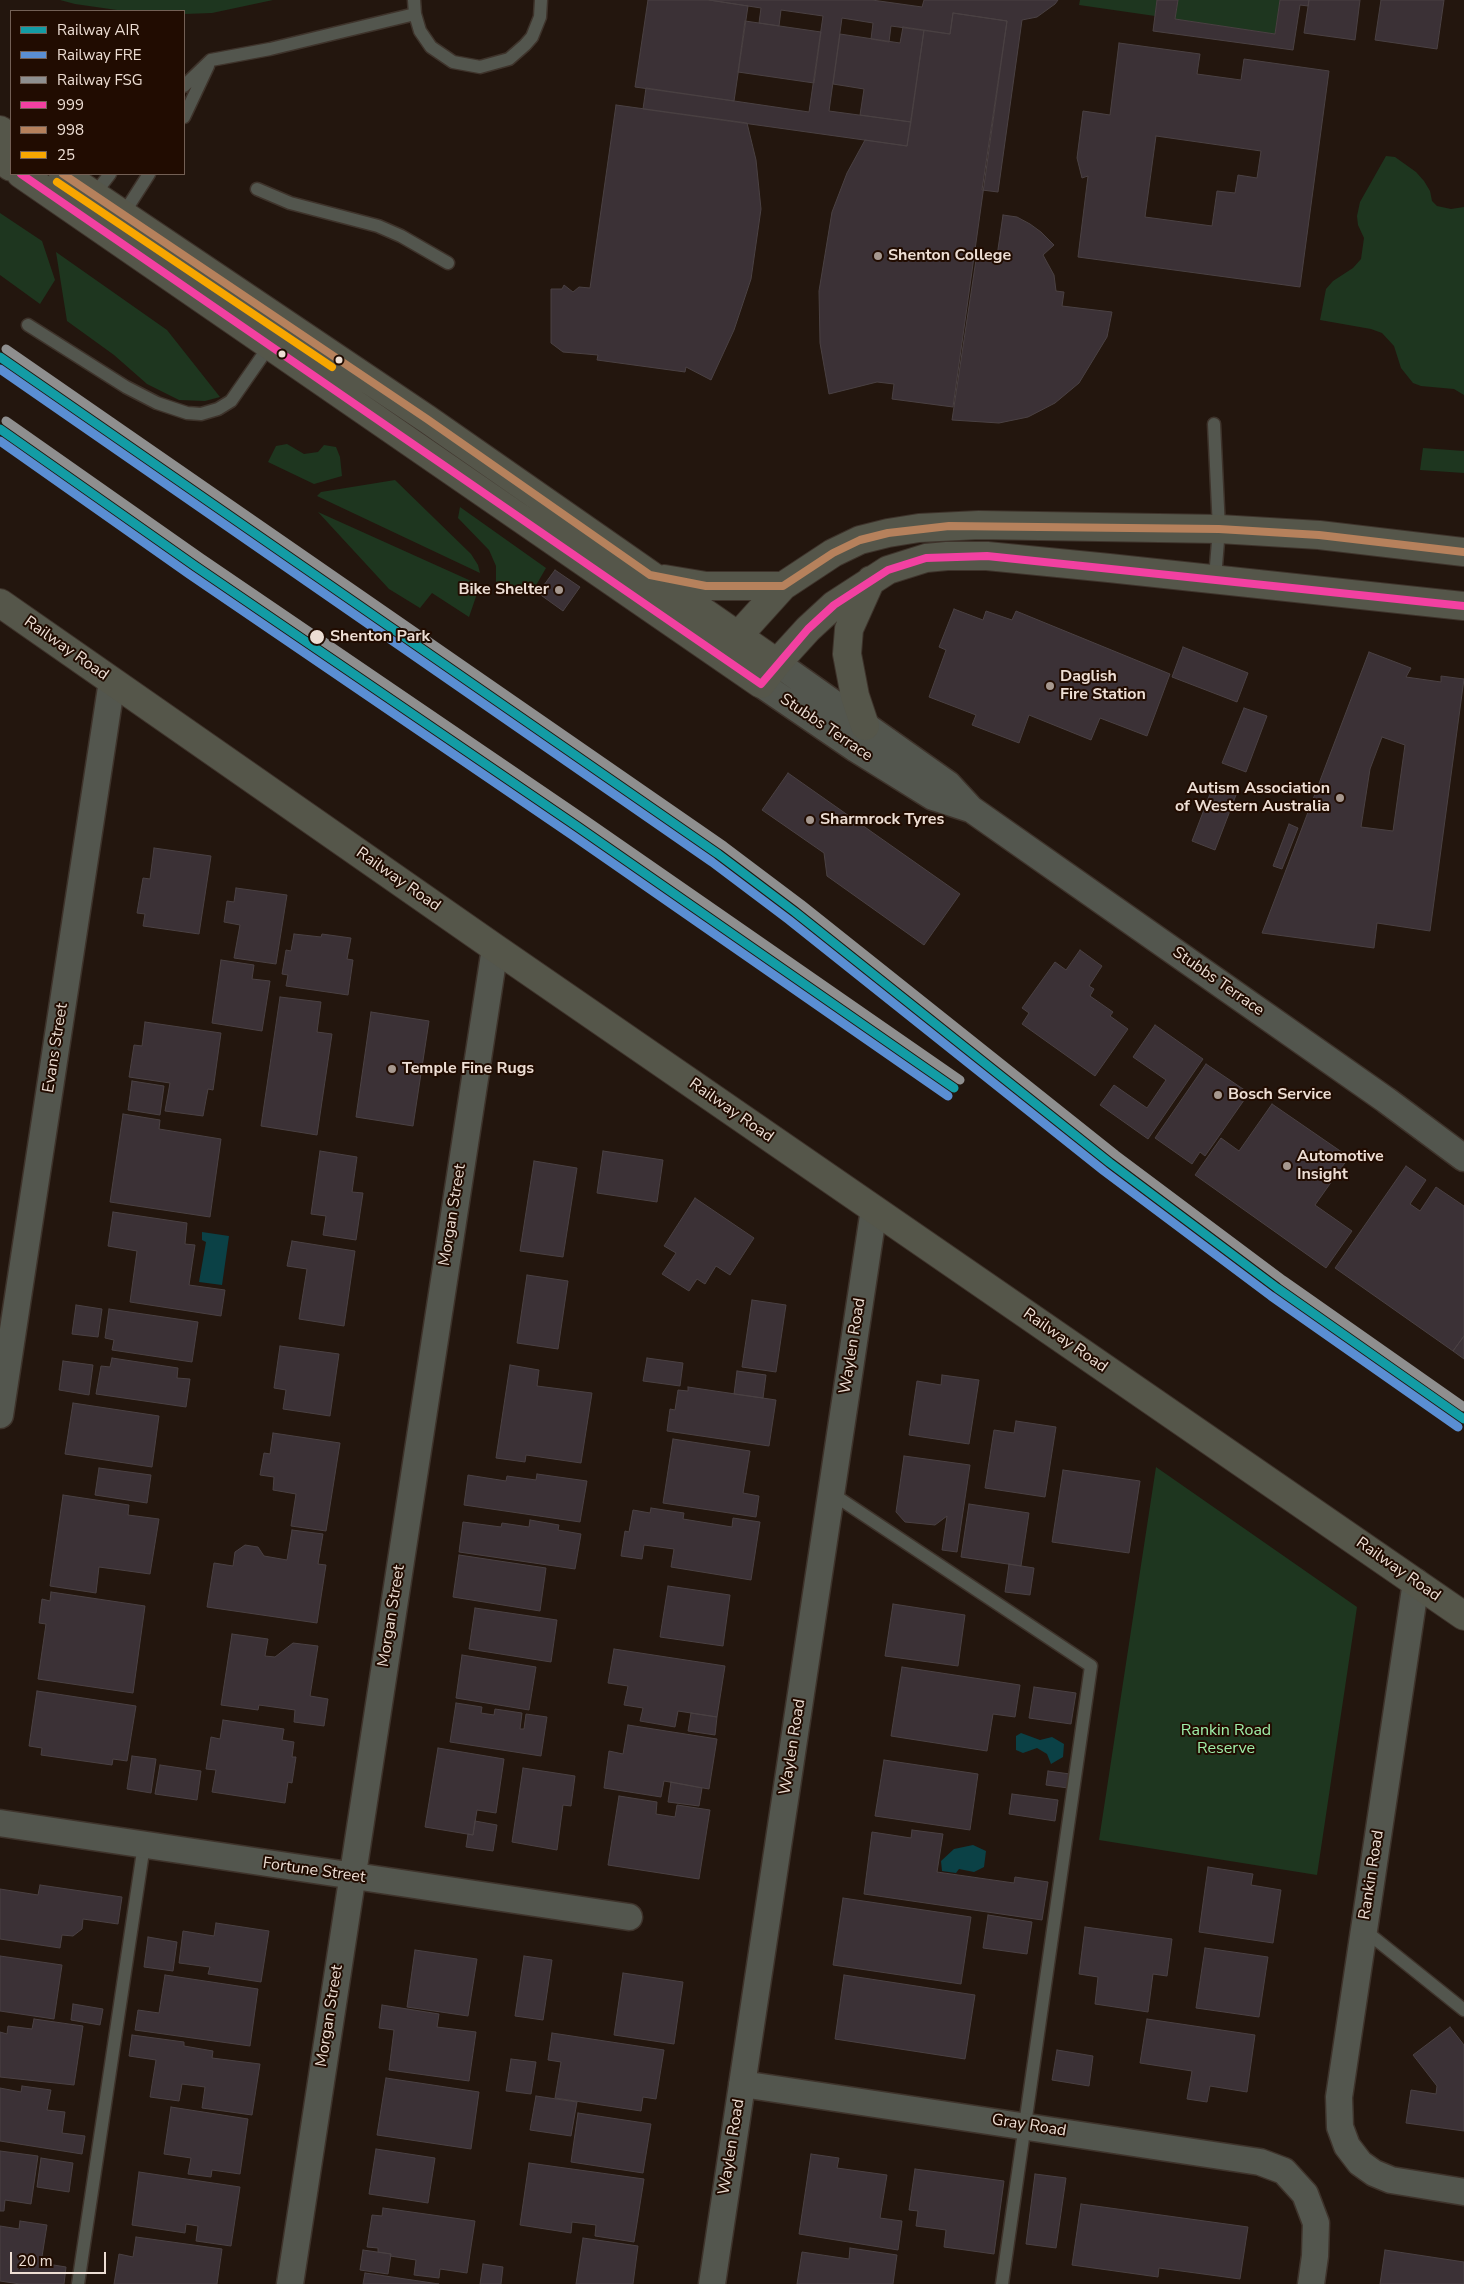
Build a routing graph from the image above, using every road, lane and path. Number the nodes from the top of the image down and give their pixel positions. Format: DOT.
graph roads {
  1 [pos="414,0"];
  2 [pos="541,0"];
  3 [pos="415,14"];
  4 [pos="211,60"];
  5 [pos="185,85"];
  6 [pos="185,115"];
  7 [pos="23,175"];
  8 [pos="64,175"];
  9 [pos="109,175"];
  10 [pos="148,175"];
  11 [pos="257,189"];
  12 [pos="86,204"];
  13 [pos="116,225"];
  14 [pos="448,263"];
  15 [pos="28,325"];
  16 [pos="270,345"];
  17 [pos="1214,424"];
  18 [pos="1219,529"];
  19 [pos="1464,536"];
  20 [pos="1378,541"];
  21 [pos="1464,552"];
  22 [pos="650,575"];
  23 [pos="1215,578"];
  24 [pos="871,580"];
  25 [pos="783,586"];
  26 [pos="0,603"];
  27 [pos="1464,606"];
  28 [pos="738,635"];
  29 [pos="720,655"];
  30 [pos="769,673"];
  31 [pos="112,680"];
  32 [pos="865,726"];
  33 [pos="970,810"];
  34 [pos="495,948"];
  35 [pos="1464,1158"];
  36 [pos="874,1209"];
  37 [pos="0,1415"];
  38 [pos="831,1493"];
  39 [pos="1416,1582"];
  40 [pos="1464,1616"];
  41 [pos="0,1823"];
  42 [pos="144,1845"];
  43 [pos="352,1876"];
  44 [pos="629,1917"];
  45 [pos="1364,1929"];
  46 [pos="1464,2010"];
  47 [pos="742,2084"];
  48 [pos="1027,2125"];
  49 [pos="1464,2192"];
  50 [pos="78,2284"];
  51 [pos="290,2284"];
  52 [pos="712,2284"];
  53 [pos="1002,2284"];
  54 [pos="1311,2284"];
  1 -- 3 [label="lane"];
  2 -- 3 [label="lane"];
  3 -- 4 [label="lane"];
  4 -- 5 [label="lane"];
  4 -- 6 [label="lane"];
  7 -- 12 [label="main road, Stubbs Terrace"];
  8 -- 12 [label="main road, Stubbs Terrace"];
  9 -- 12 [label="lane"];
  10 -- 13 [label="lane"];
  11 -- 14 [label="lane"];
  12 -- 13 [label="main road, Stubbs Terrace"];
  13 -- 16 [label="main road, Stubbs Terrace"];
  13 -- 22 [label="main road, Stubbs Terrace"];
  15 -- 16 [label="lane"];
  16 -- 29 [label="main road, Stubbs Terrace"];
  17 -- 18 [label="lane"];
  18 -- 20 [label="main road"];
  18 -- 23 [label="lane"];
  18 -- 25 [label="main road"];
  19 -- 20 [label="main road"];
  20 -- 21 [label="main road"];
  22 -- 25 [label="main road"];
  22 -- 28 [label="main road, Stubbs Terrace"];
  23 -- 24 [label="main road"];
  23 -- 27 [label="main road"];
  24 -- 30 [label="main road"];
  24 -- 32 [label="main road"];
  25 -- 28 [label="main road"];
  26 -- 31 [label="main road, Railway Road"];
  28 -- 29 [label="main road"];
  28 -- 30 [label="main road, Stubbs Terrace"];
  29 -- 30 [label="main road, Stubbs Terrace"];
  30 -- 32 [label="street, Stubbs Terrace"];
  30 -- 33 [label="street, Stubbs Terrace"];
  31 -- 34 [label="main road, Railway Road"];
  31 -- 37 [label="street, Evans Street"];
  32 -- 33 [label="street, Stubbs Terrace"];
  33 -- 35 [label="street, Stubbs Terrace"];
  34 -- 36 [label="main road, Railway Road"];
  34 -- 43 [label="street, Morgan Street"];
  36 -- 38 [label="street, Waylen Road"];
  36 -- 39 [label="main road, Railway Road"];
  38 -- 47 [label="street, Waylen Road"];
  38 -- 48 [label="lane"];
  39 -- 40 [label="main road, Railway Road"];
  39 -- 45 [label="street, Rankin Road"];
  41 -- 42 [label="street, Fortune Street"];
  42 -- 43 [label="street, Fortune Street"];
  42 -- 50 [label="lane"];
  43 -- 44 [label="street, Fortune Street"];
  43 -- 51 [label="street, Morgan Street"];
  45 -- 46 [label="lane"];
  45 -- 49 [label="street, Rankin Road"];
  47 -- 48 [label="street, Gray Road"];
  47 -- 52 [label="street, Waylen Road"];
  48 -- 53 [label="lane"];
  48 -- 54 [label="street, Gray Road"];
}
